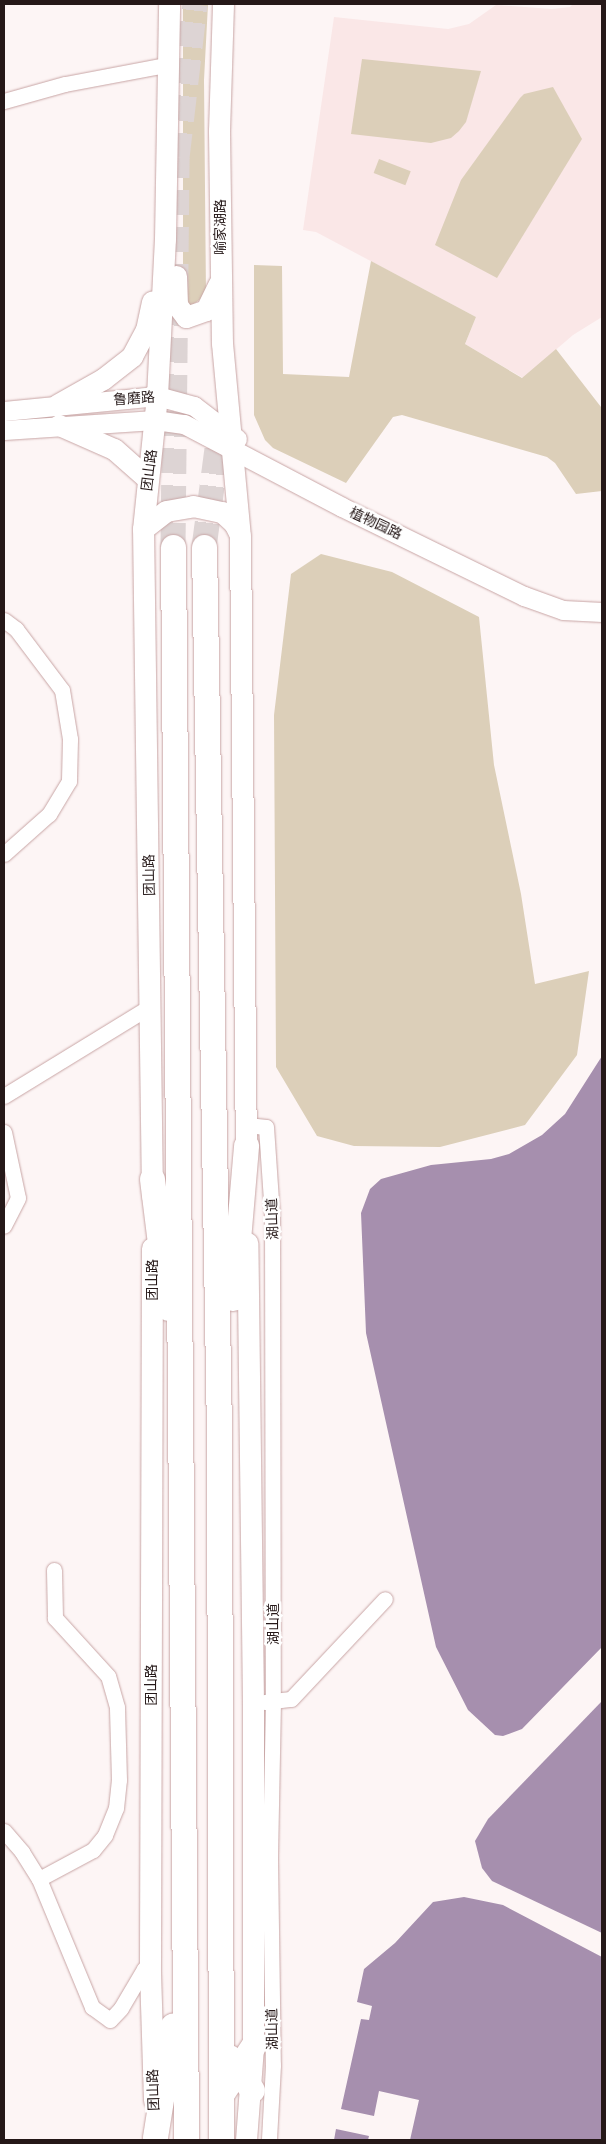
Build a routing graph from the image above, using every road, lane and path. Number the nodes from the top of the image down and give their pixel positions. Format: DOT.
graph roads {
  1 [pos="169,4"];
  2 [pos="223,4"];
  3 [pos="166,65"];
  4 [pos="4,101"];
  5 [pos="165,239"];
  6 [pos="221,275"];
  7 [pos="157,396"];
  8 [pos="4,411"];
  9 [pos="58,415"];
  10 [pos="155,420"];
  11 [pos="4,430"];
  12 [pos="231,441"];
  13 [pos="148,479"];
  14 [pos="143,530"];
  15 [pos="240,536"];
  16 [pos="173,547"];
  17 [pos="204,547"];
  18 [pos="602,612"];
  19 [pos="4,620"];
  20 [pos="4,854"];
  21 [pos="152,1006"];
  22 [pos="4,1096"];
  23 [pos="4,1132"];
  24 [pos="247,1135"];
  25 [pos="152,1179"];
  26 [pos="4,1226"];
  27 [pos="183,1425"];
  28 [pos="218,1432"];
  29 [pos="54,1570"];
  30 [pos="385,1599"];
  31 [pos="263,1702"];
  32 [pos="4,1832"];
  33 [pos="39,1880"];
  34 [pos="183,1964"];
  35 [pos="150,1972"];
  36 [pos="253,2046"];
  37 [pos="222,2049"];
  38 [pos="237,2070"];
  39 [pos="252,2090"];
  40 [pos="222,2092"];
  41 [pos="155,2139"];
  42 [pos="186,2140"];
  43 [pos="221,2140"];
  44 [pos="246,2140"];
  45 [pos="269,2140"];
  1 -- 3 [label="main road"];
  2 -- 6 [label="main road, 喻家湖路"];
  3 -- 4 [label="street"];
  3 -- 5 [label="main road"];
  5 -- 6 [label="main road"];
  5 -- 7 [label="main road"];
  5 -- 9 [label="main road"];
  6 -- 12 [label="main road, 喻家湖路"];
  7 -- 9 [label="street, 鲁磨路"];
  7 -- 10 [label="main road"];
  7 -- 12 [label="street, 鲁磨路"];
  8 -- 9 [label="street, 鲁磨路"];
  9 -- 10 [label="street, 鲁磨路"];
  9 -- 11 [label="street, 鲁磨路"];
  9 -- 13 [label="main road"];
  10 -- 12 [label="street, 植物园路"];
  10 -- 13 [label="main road, 团山路"];
  12 -- 15 [label="main road"];
  12 -- 18 [label="street, 植物园路"];
  13 -- 14 [label="main road, 团山路"];
  14 -- 15 [label="main road"];
  14 -- 21 [label="main road, 团山路"];
  15 -- 24 [label="main road"];
  16 -- 27 [label="highway, 团山路"];
  17 -- 28 [label="highway"];
  19 -- 20 [label="street"];
  21 -- 22 [label="street"];
  21 -- 25 [label="main road, 团山路"];
  23 -- 26 [label="street"];
  24 -- 28 [label="highway"];
  24 -- 31 [label="main road"];
  25 -- 27 [label="highway"];
  25 -- 35 [label="main road, 团山路"];
  27 -- 34 [label="highway, 团山路"];
  28 -- 37 [label="highway"];
  29 -- 33 [label="street"];
  30 -- 31 [label="street"];
  31 -- 36 [label="main road"];
  31 -- 45 [label="street, 湖山道"];
  32 -- 33 [label="street"];
  33 -- 35 [label="street"];
  34 -- 41 [label="highway"];
  34 -- 42 [label="highway, 团山路"];
  35 -- 41 [label="main road, 团山路"];
  36 -- 38 [label="highway"];
  36 -- 39 [label="main road"];
  37 -- 38 [label="highway"];
  37 -- 40 [label="highway"];
  38 -- 39 [label="highway"];
  38 -- 40 [label="highway"];
  39 -- 44 [label="main road"];
  40 -- 43 [label="highway"];
}
